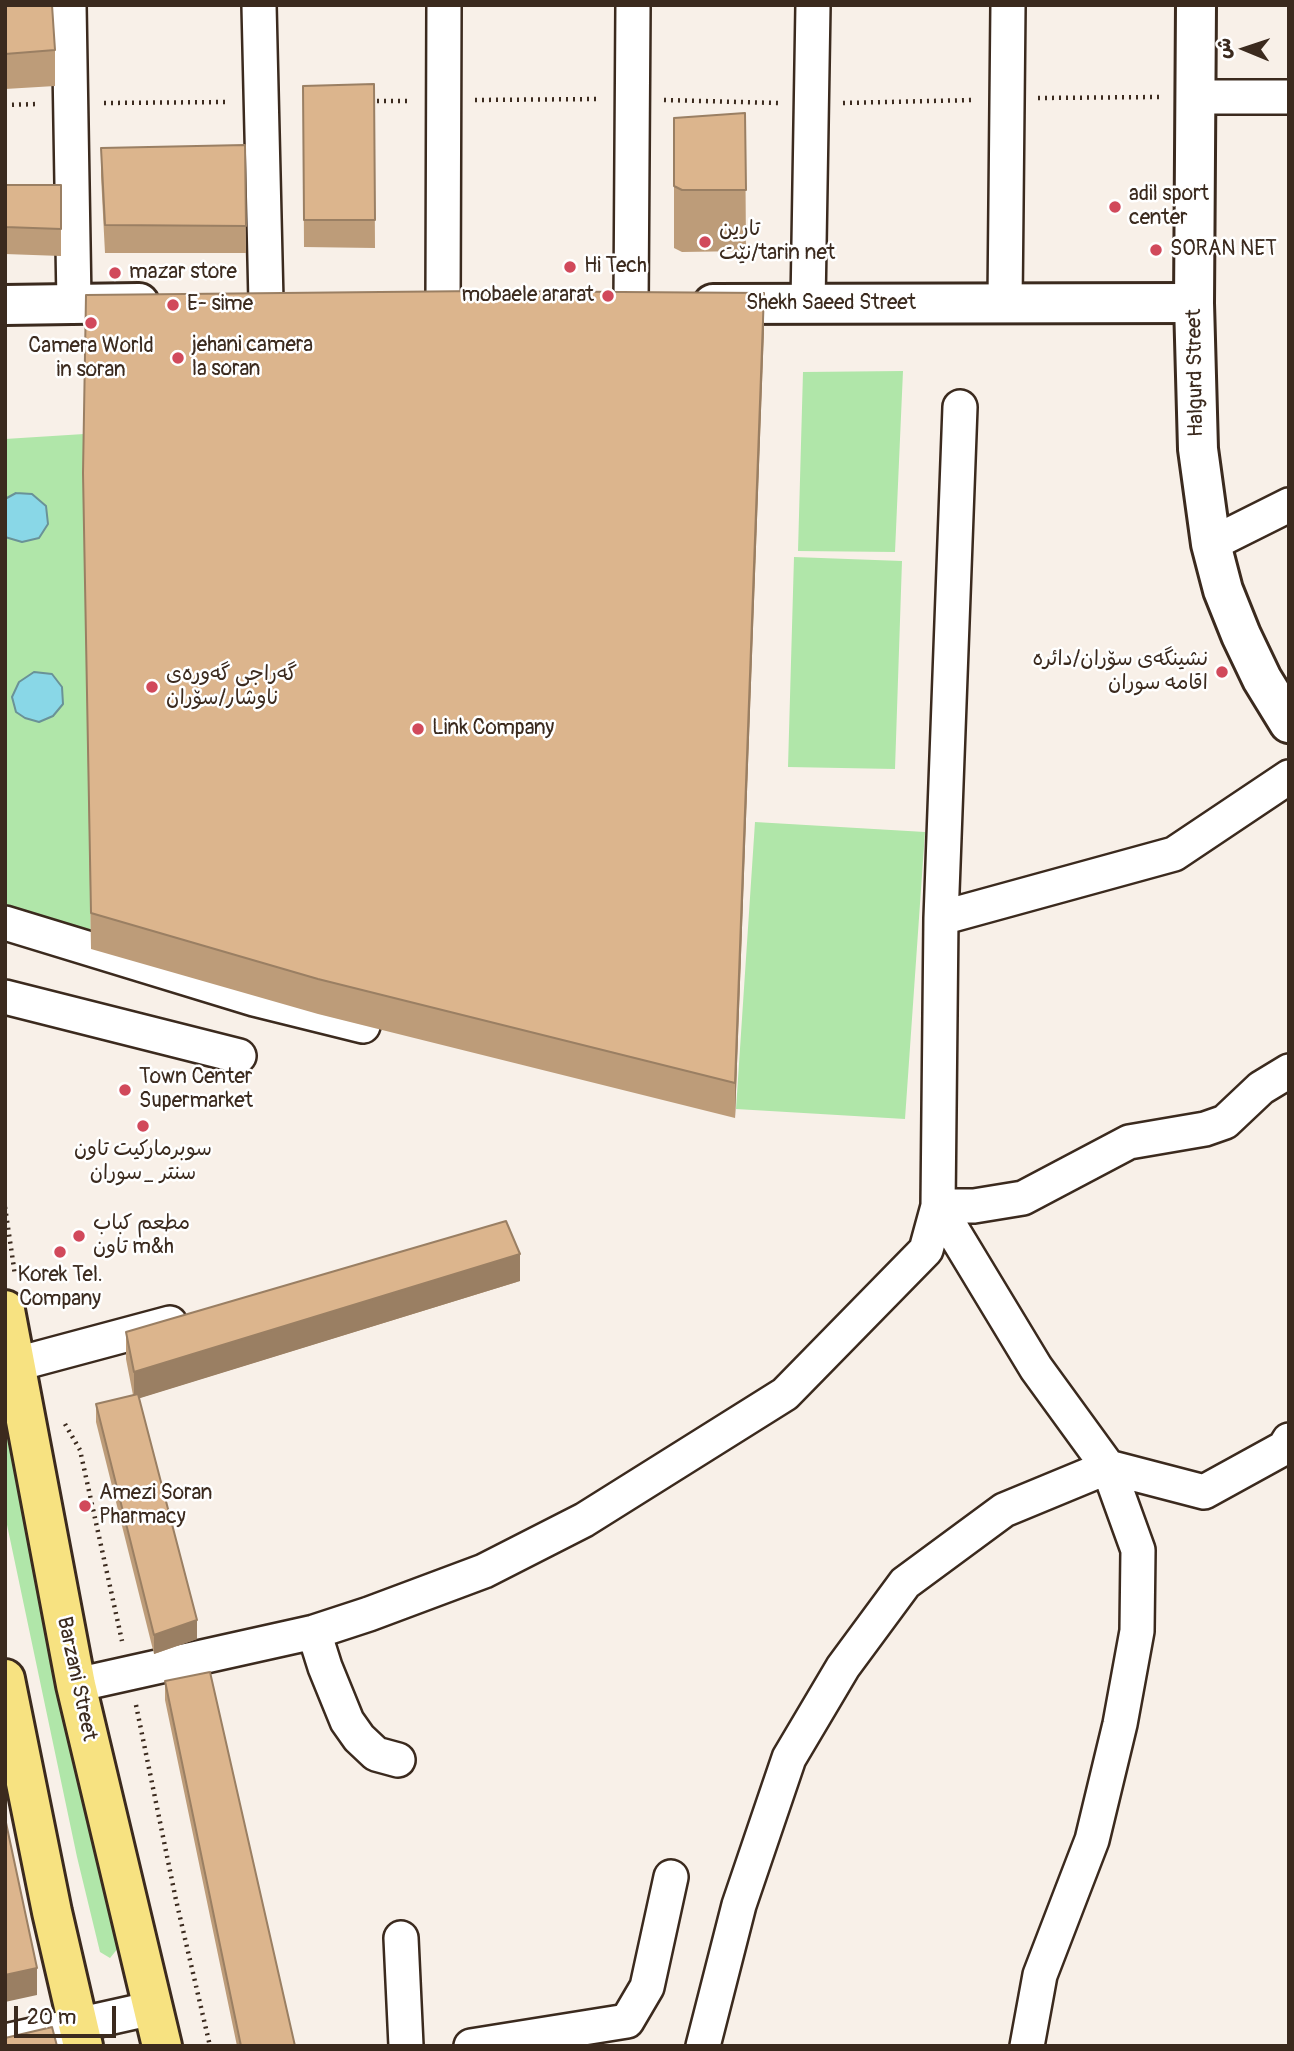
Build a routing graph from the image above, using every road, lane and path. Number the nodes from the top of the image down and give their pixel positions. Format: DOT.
graph roads {
  1 [pos="69,5"];
  2 [pos="260,5"];
  3 [pos="444,5"];
  4 [pos="633,5"];
  5 [pos="813,5"];
  6 [pos="1008,5"];
  7 [pos="1196,5"];
  8 [pos="1289,96"];
  9 [pos="1196,97"];
  10 [pos="225,302"];
  11 [pos="280,302"];
  12 [pos="74,303"];
  13 [pos="170,303"];
  14 [pos="402,303"];
  15 [pos="1005,303"];
  16 [pos="1194,303"];
  17 [pos="443,304"];
  18 [pos="484,304"];
  19 [pos="631,304"];
  20 [pos="808,304"];
  21 [pos="5,305"];
  22 [pos="592,305"];
  23 [pos="960,407"];
  24 [pos="1289,505"];
  25 [pos="1211,544"];
  26 [pos="1289,723"];
  27 [pos="1289,777"];
  28 [pos="941,918"];
  29 [pos="5,923"];
  30 [pos="5,997"];
  31 [pos="399,1034"];
  32 [pos="239,1056"];
  33 [pos="1289,1071"];
  34 [pos="938,1206"];
  35 [pos="5,1207"];
  36 [pos="11,1297"];
  37 [pos="204,1314"];
  38 [pos="17,1364"];
  39 [pos="61,1417"];
  40 [pos="1289,1440"];
  41 [pos="1108,1467"];
  42 [pos="314,1632"];
  43 [pos="130,1674"];
  44 [pos="5,1679"];
  45 [pos="76,1685"];
  46 [pos="398,1760"];
  47 [pos="671,1877"];
  48 [pos="401,1938"];
  49 [pos="153,2008"];
  50 [pos="80,2035"];
  51 [pos="5,2041"];
  52 [pos="162,2046"];
  53 [pos="210,2046"];
  54 [pos="405,2046"];
  55 [pos="471,2046"];
  56 [pos="703,2046"];
  57 [pos="1027,2046"];
  1 -- 12 [label="street"];
  2 -- 11 [label="street"];
  3 -- 17 [label="street"];
  4 -- 19 [label="street"];
  5 -- 20 [label="street"];
  6 -- 15 [label="street"];
  7 -- 9 [label="street, Halgurd Street"];
  8 -- 9 [label="street"];
  9 -- 16 [label="street, Halgurd Street"];
  10 -- 11 [label="street"];
  12 -- 13 [label="street"];
  12 -- 21 [label="street"];
  14 -- 17 [label="street"];
  15 -- 16 [label="street, Shekh Saeed Street"];
  15 -- 20 [label="street, Shekh Saeed Street"];
  16 -- 25 [label="street, Halgurd Street"];
  17 -- 18 [label="street"];
  19 -- 20 [label="street, Shekh Saeed Street"];
  19 -- 22 [label="street, Shekh Saeed Street"];
  23 -- 28 [label="street"];
  24 -- 25 [label="street"];
  25 -- 26 [label="street, Halgurd Street"];
  27 -- 28 [label="street"];
  28 -- 34 [label="street"];
  29 -- 31 [label="street"];
  30 -- 32 [label="street"];
  33 -- 34 [label="street"];
  34 -- 41 [label="street"];
  34 -- 42 [label="street"];
  35 -- 36 [label="path"];
  36 -- 38 [label="highway, Barzani Street"];
  37 -- 38 [label="street"];
  38 -- 45 [label="highway, Barzani Street"];
  39 -- 43 [label="path"];
  40 -- 41 [label="street"];
  41 -- 56 [label="street"];
  41 -- 57 [label="street"];
  42 -- 43 [label="street"];
  42 -- 46 [label="street"];
  43 -- 45 [label="street"];
  43 -- 53 [label="path"];
  44 -- 50 [label="highway"];
  45 -- 49 [label="highway, Barzani Street"];
  47 -- 55 [label="street"];
  48 -- 54 [label="street"];
  49 -- 50 [label="street"];
  49 -- 52 [label="highway, Barzani Street"];
  50 -- 51 [label="street"];
}
